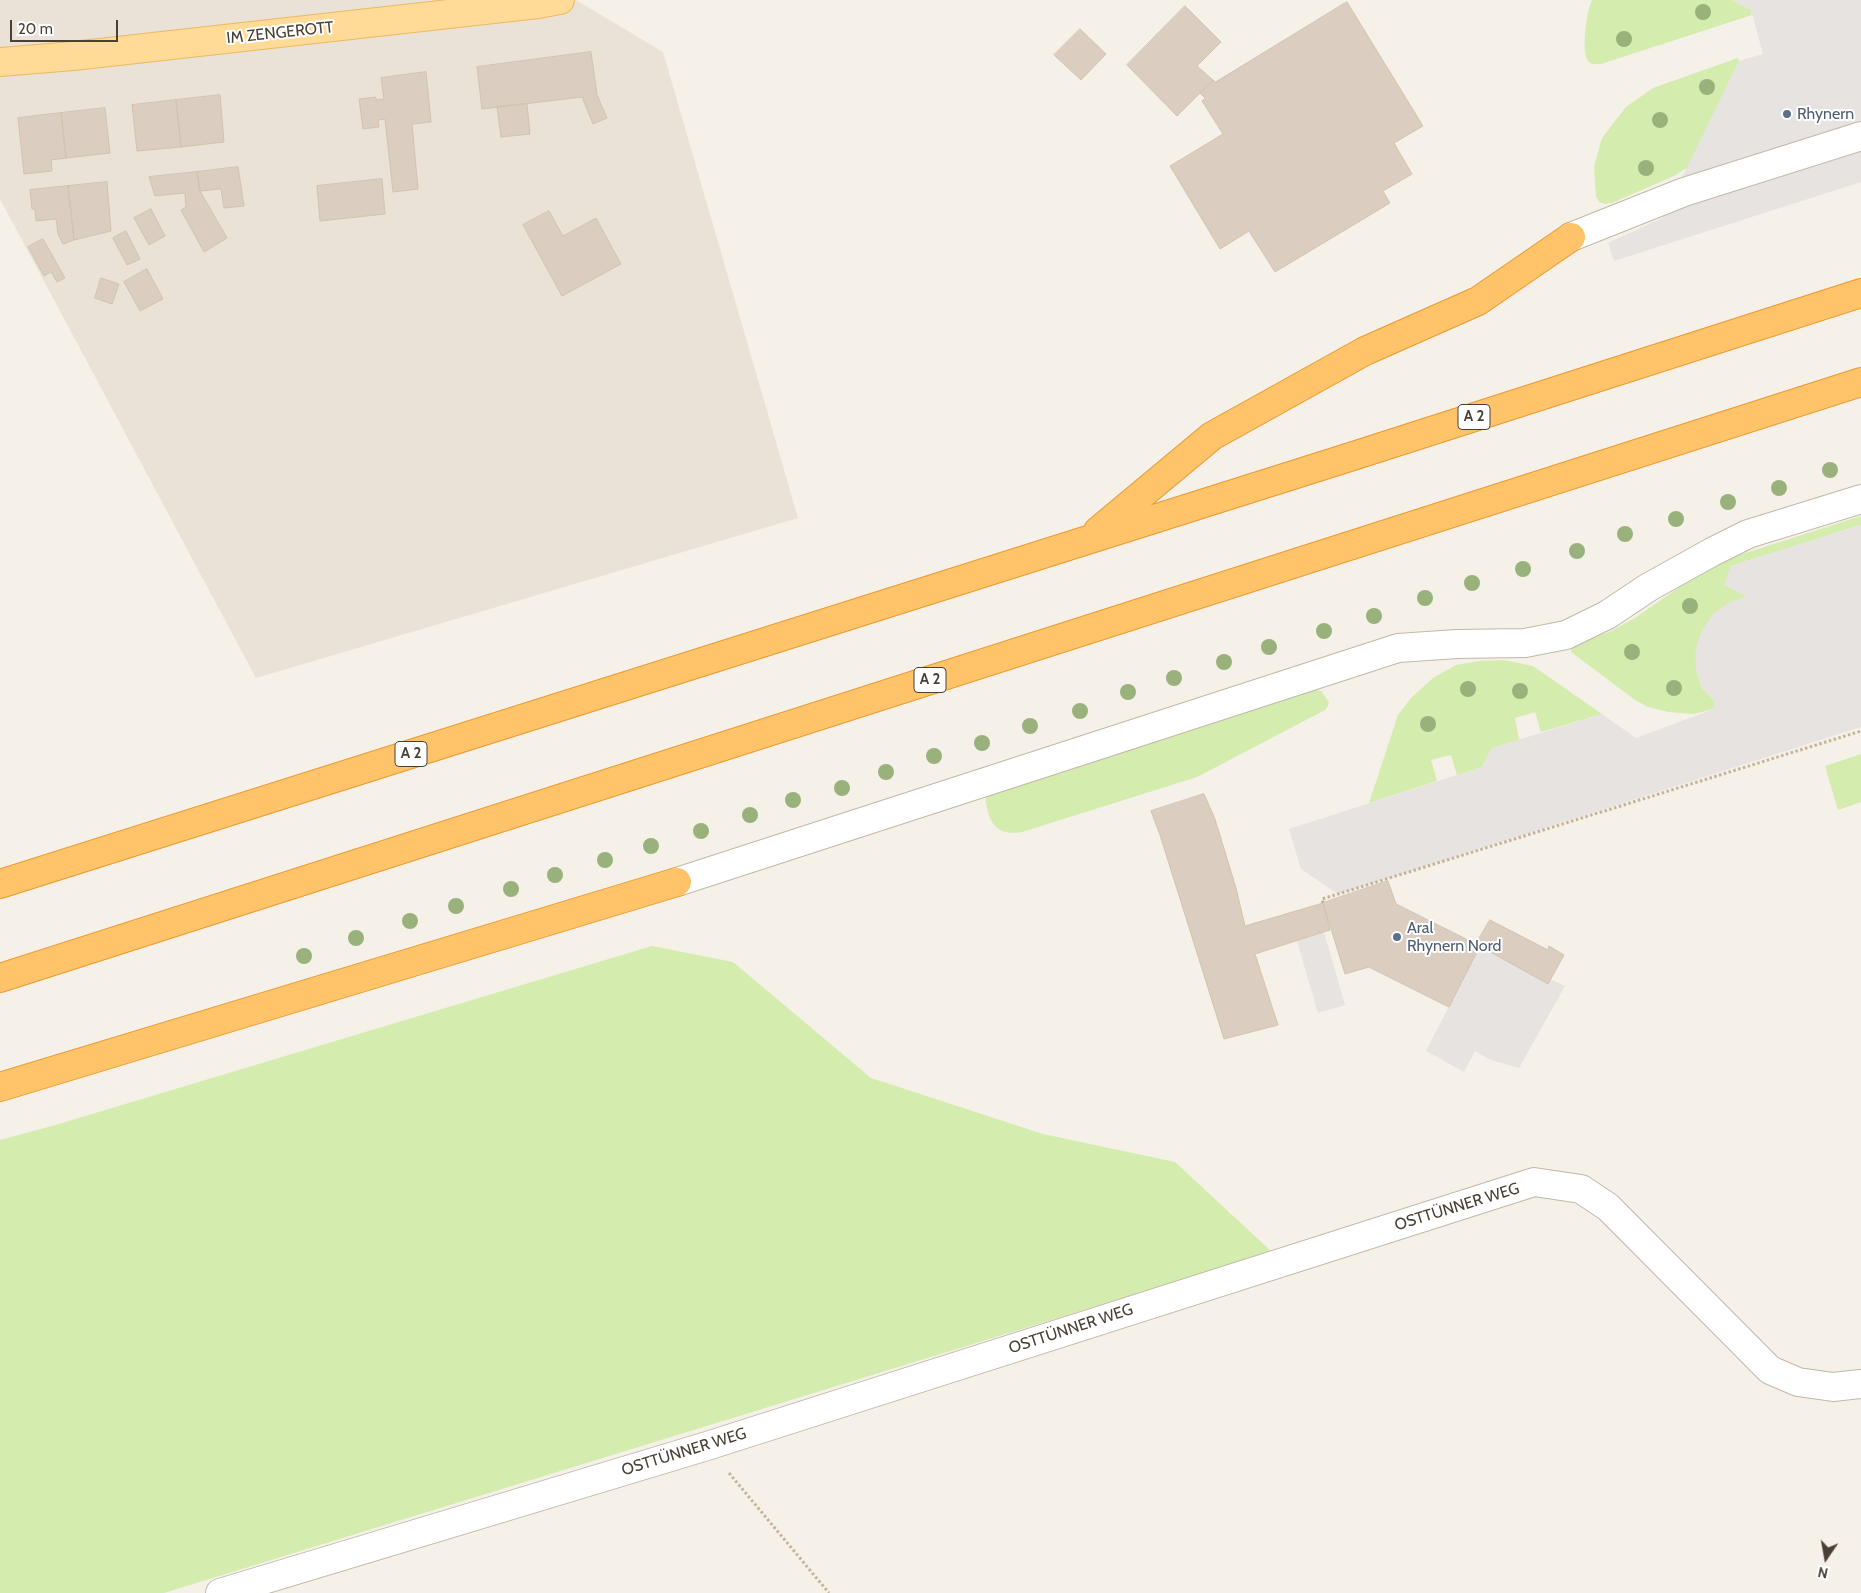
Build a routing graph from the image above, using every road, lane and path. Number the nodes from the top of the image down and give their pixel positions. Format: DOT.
graph roads {
  1 [pos="560,0"];
  2 [pos="0,62"];
  3 [pos="1861,136"];
  4 [pos="1571,237"];
  5 [pos="1861,293"];
  6 [pos="1861,382"];
  7 [pos="1861,498"];
  8 [pos="1088,540"];
  9 [pos="1861,731"];
  10 [pos="677,882"];
  11 [pos="0,884"];
  12 [pos="1323,902"];
  13 [pos="0,978"];
  14 [pos="0,1087"];
  15 [pos="1861,1384"];
  16 [pos="707,1446"];
  17 [pos="220,1593"];
  18 [pos="829,1593"];
  1 -- 2 [label="main road, IM ZENGEROTT"];
  3 -- 4 [label="street"];
  4 -- 8 [label="highway"];
  5 -- 8 [label="highway, A 2"];
  6 -- 13 [label="highway, A 2"];
  7 -- 10 [label="street"];
  8 -- 11 [label="highway, A 2"];
  9 -- 12 [label="path"];
  10 -- 14 [label="highway"];
  15 -- 16 [label="street, OSTTÜNNER WEG"];
  16 -- 17 [label="street, OSTTÜNNER WEG"];
  16 -- 18 [label="path"];
}
